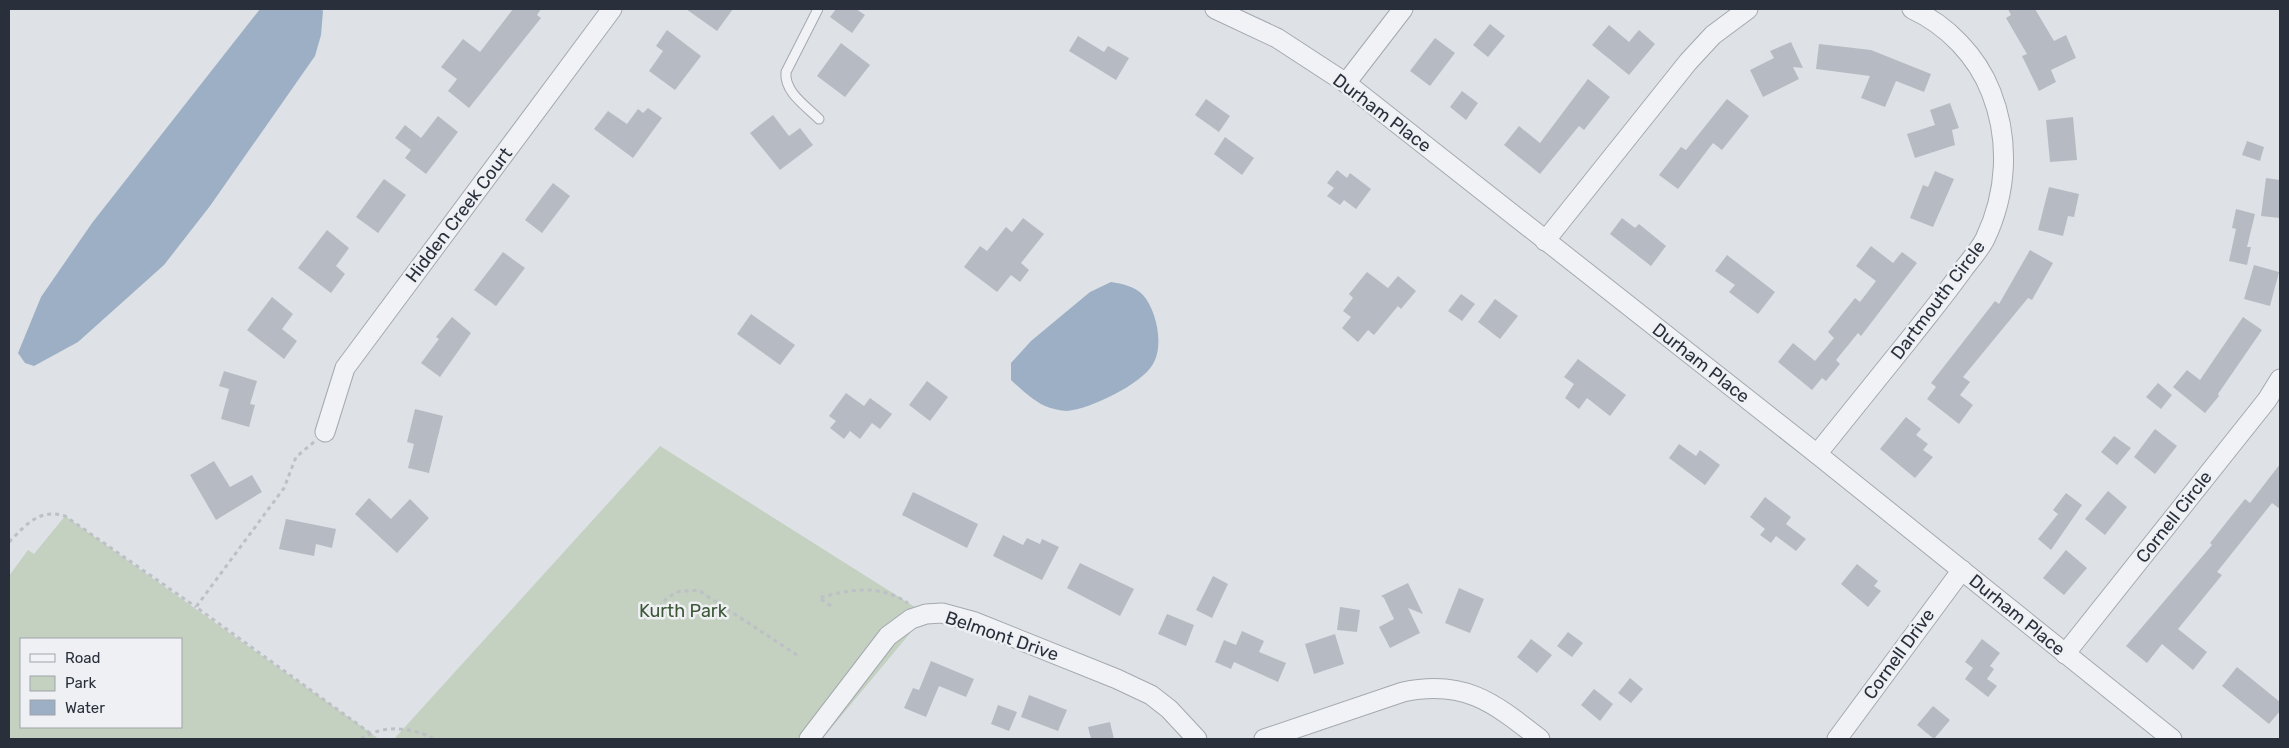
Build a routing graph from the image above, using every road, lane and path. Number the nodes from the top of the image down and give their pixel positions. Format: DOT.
graph roads {
  1 [pos="612,9"];
  2 [pos="818,9"];
  3 [pos="1215,9"];
  4 [pos="1402,9"];
  5 [pos="1748,9"];
  6 [pos="1912,9"];
  7 [pos="1346,83"];
  8 [pos="819,119"];
  9 [pos="1545,241"];
  10 [pos="2280,379"];
  11 [pos="325,432"];
  12 [pos="1817,454"];
  13 [pos="9,542"];
  14 [pos="1962,570"];
  15 [pos="831,606"];
  16 [pos="196,607"];
  17 [pos="654,614"];
  18 [pos="926,614"];
  19 [pos="2065,654"];
  20 [pos="797,655"];
  21 [pos="370,733"];
  22 [pos="2163,736"];
  23 [pos="361,739"];
  24 [pos="434,739"];
  25 [pos="809,739"];
  26 [pos="1197,739"];
  27 [pos="1264,739"];
  28 [pos="1540,739"];
  29 [pos="1837,739"];
  1 -- 11 [label="street, Hidden Creek Court"];
  2 -- 8 [label="lane"];
  3 -- 7 [label="street, Durham Place"];
  4 -- 7 [label="street"];
  5 -- 9 [label="street"];
  6 -- 12 [label="street, Dartmouth Circle"];
  7 -- 9 [label="street, Durham Place"];
  9 -- 12 [label="street, Durham Place"];
  10 -- 19 [label="street, Cornell Circle"];
  11 -- 16 [label="path"];
  12 -- 14 [label="street, Durham Place"];
  13 -- 16 [label="path"];
  14 -- 19 [label="street, Durham Place"];
  14 -- 29 [label="street, Cornell Drive"];
  15 -- 18 [label="path"];
  16 -- 21 [label="path"];
  17 -- 20 [label="path"];
  18 -- 25 [label="street, Belmont Drive"];
  18 -- 26 [label="street, Belmont Drive"];
  19 -- 22 [label="street, Durham Place"];
  21 -- 23 [label="path"];
  21 -- 24 [label="path"];
  27 -- 28 [label="street"];
}
